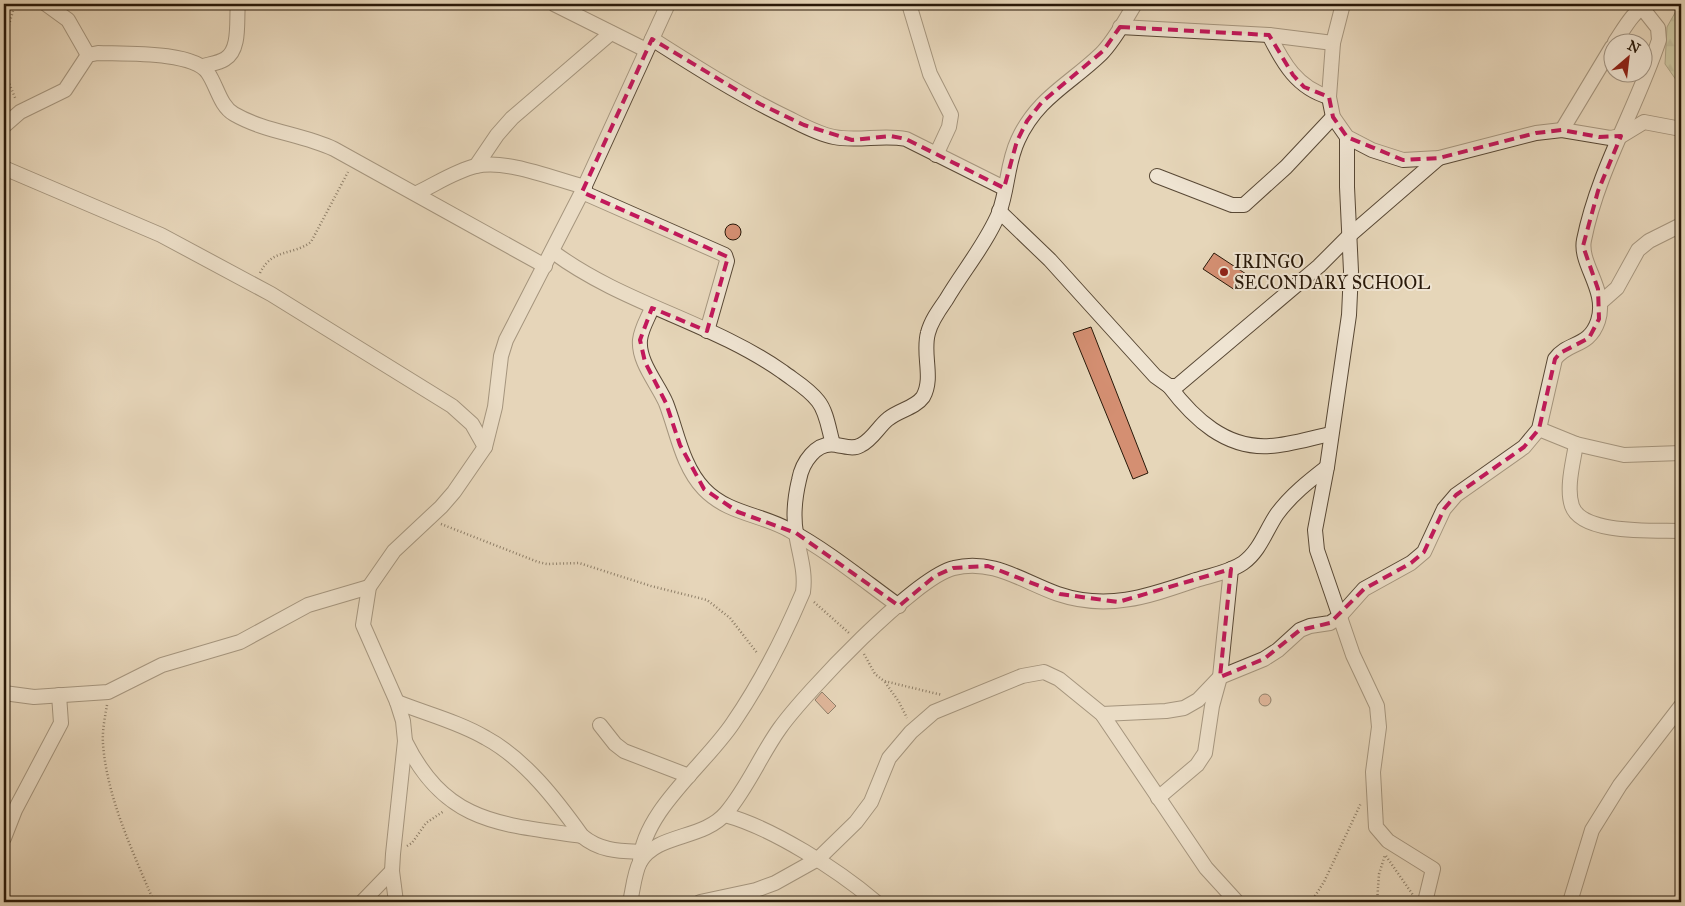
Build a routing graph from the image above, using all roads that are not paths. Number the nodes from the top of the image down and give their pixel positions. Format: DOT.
graph roads {
  1 [pos="46,4"];
  2 [pos="238,4"];
  3 [pos="554,4"];
  4 [pos="668,4"];
  5 [pos="909,4"];
  6 [pos="1135,4"];
  7 [pos="1344,4"];
  8 [pos="1643,5"];
  9 [pos="1120,27"];
  10 [pos="1623,32"];
  11 [pos="612,34"];
  12 [pos="1269,35"];
  13 [pos="1333,42"];
  14 [pos="649,45"];
  15 [pos="88,55"];
  16 [pos="1602,64"];
  17 [pos="203,66"];
  18 [pos="1329,97"];
  19 [pos="1333,117"];
  20 [pos="4,126"];
  21 [pos="1681,129"];
  22 [pos="1562,130"];
  23 [pos="1347,136"];
  24 [pos="1621,136"];
  25 [pos="936,155"];
  26 [pos="1439,158"];
  27 [pos="476,166"];
  28 [pos="4,168"];
  29 [pos="1158,176"];
  30 [pos="1004,188"];
  31 [pos="584,189"];
  32 [pos="417,193"];
  33 [pos="999,212"];
  34 [pos="1681,225"];
  35 [pos="1350,235"];
  36 [pos="553,252"];
  37 [pos="545,266"];
  38 [pos="1600,304"];
  39 [pos="652,308"];
  40 [pos="707,331"];
  41 [pos="1169,386"];
  42 [pos="1539,429"];
  43 [pos="1330,434"];
  44 [pos="834,444"];
  45 [pos="1576,444"];
  46 [pos="485,447"];
  47 [pos="1681,453"];
  48 [pos="1327,467"];
  49 [pos="1681,531"];
  50 [pos="796,533"];
  51 [pos="1231,569"];
  52 [pos="368,587"];
  53 [pos="899,606"];
  54 [pos="1339,617"];
  55 [pos="1220,677"];
  56 [pos="4,693"];
  57 [pos="59,695"];
  58 [pos="397,702"];
  59 [pos="1681,706"];
  60 [pos="1102,714"];
  61 [pos="600,725"];
  62 [pos="405,741"];
  63 [pos="689,776"];
  64 [pos="1158,798"];
  65 [pos="724,815"];
  66 [pos="582,836"];
  67 [pos="4,838"];
  68 [pos="641,857"];
  69 [pos="818,859"];
  70 [pos="392,871"];
  71 [pos="1420,899"];
  72 [pos="362,902"];
  73 [pos="396,902"];
  74 [pos="630,902"];
  75 [pos="700,902"];
  76 [pos="876,902"];
  77 [pos="1237,902"];
  78 [pos="1570,902"];
  1 -- 15 [label="street"];
  2 -- 17 [label="street"];
  3 -- 11 [label="street"];
  4 -- 14 [label="street"];
  5 -- 25 [label="street"];
  6 -- 9 [label="street"];
  7 -- 13 [label="street"];
  8 -- 10 [label="street"];
  8 -- 24 [label="street"];
  9 -- 12 [label="street"];
  9 -- 30 [label="street"];
  11 -- 14 [label="street"];
  11 -- 27 [label="street"];
  12 -- 13 [label="street"];
  12 -- 18 [label="street"];
  13 -- 18 [label="street"];
  14 -- 25 [label="street"];
  14 -- 31 [label="street"];
  15 -- 17 [label="street"];
  15 -- 20 [label="street"];
  16 -- 22 [label="street"];
  17 -- 32 [label="street"];
  18 -- 19 [label="street"];
  19 -- 23 [label="street"];
  19 -- 29 [label="street"];
  21 -- 24 [label="street"];
  22 -- 24 [label="street"];
  22 -- 26 [label="street"];
  23 -- 26 [label="street"];
  23 -- 35 [label="street"];
  24 -- 38 [label="street"];
  25 -- 30 [label="street"];
  26 -- 35 [label="street"];
  27 -- 31 [label="street"];
  27 -- 32 [label="street"];
  28 -- 46 [label="street"];
  30 -- 33 [label="street"];
  31 -- 36 [label="street"];
  31 -- 40 [label="street"];
  32 -- 37 [label="street"];
  33 -- 41 [label="street"];
  33 -- 44 [label="street"];
  34 -- 38 [label="street"];
  35 -- 41 [label="street"];
  35 -- 43 [label="street"];
  36 -- 37 [label="street"];
  36 -- 39 [label="street"];
  37 -- 46 [label="street"];
  38 -- 42 [label="street"];
  39 -- 40 [label="street"];
  39 -- 50 [label="street"];
  40 -- 44 [label="street"];
  41 -- 43 [label="street"];
  42 -- 45 [label="street"];
  42 -- 54 [label="street"];
  43 -- 48 [label="street"];
  44 -- 50 [label="street"];
  45 -- 47 [label="street"];
  45 -- 49 [label="street"];
  46 -- 52 [label="street"];
  48 -- 51 [label="street"];
  48 -- 54 [label="street"];
  50 -- 53 [label="street"];
  50 -- 63 [label="street"];
  51 -- 53 [label="street"];
  51 -- 55 [label="street"];
  52 -- 57 [label="street"];
  52 -- 58 [label="street"];
  53 -- 65 [label="street"];
  54 -- 55 [label="street"];
  54 -- 71 [label="street"];
  55 -- 60 [label="street"];
  55 -- 64 [label="street"];
  56 -- 57 [label="street"];
  57 -- 67 [label="street"];
  58 -- 62 [label="street"];
  58 -- 66 [label="street"];
  59 -- 78 [label="street"];
  60 -- 64 [label="street"];
  60 -- 69 [label="street"];
  61 -- 63 [label="street"];
  62 -- 66 [label="street"];
  62 -- 70 [label="street"];
  63 -- 68 [label="street"];
  64 -- 77 [label="street"];
  65 -- 68 [label="street"];
  65 -- 69 [label="street"];
  66 -- 68 [label="street"];
  68 -- 74 [label="street"];
  69 -- 75 [label="street"];
  69 -- 76 [label="street"];
  70 -- 72 [label="street"];
  70 -- 73 [label="street"];
}
